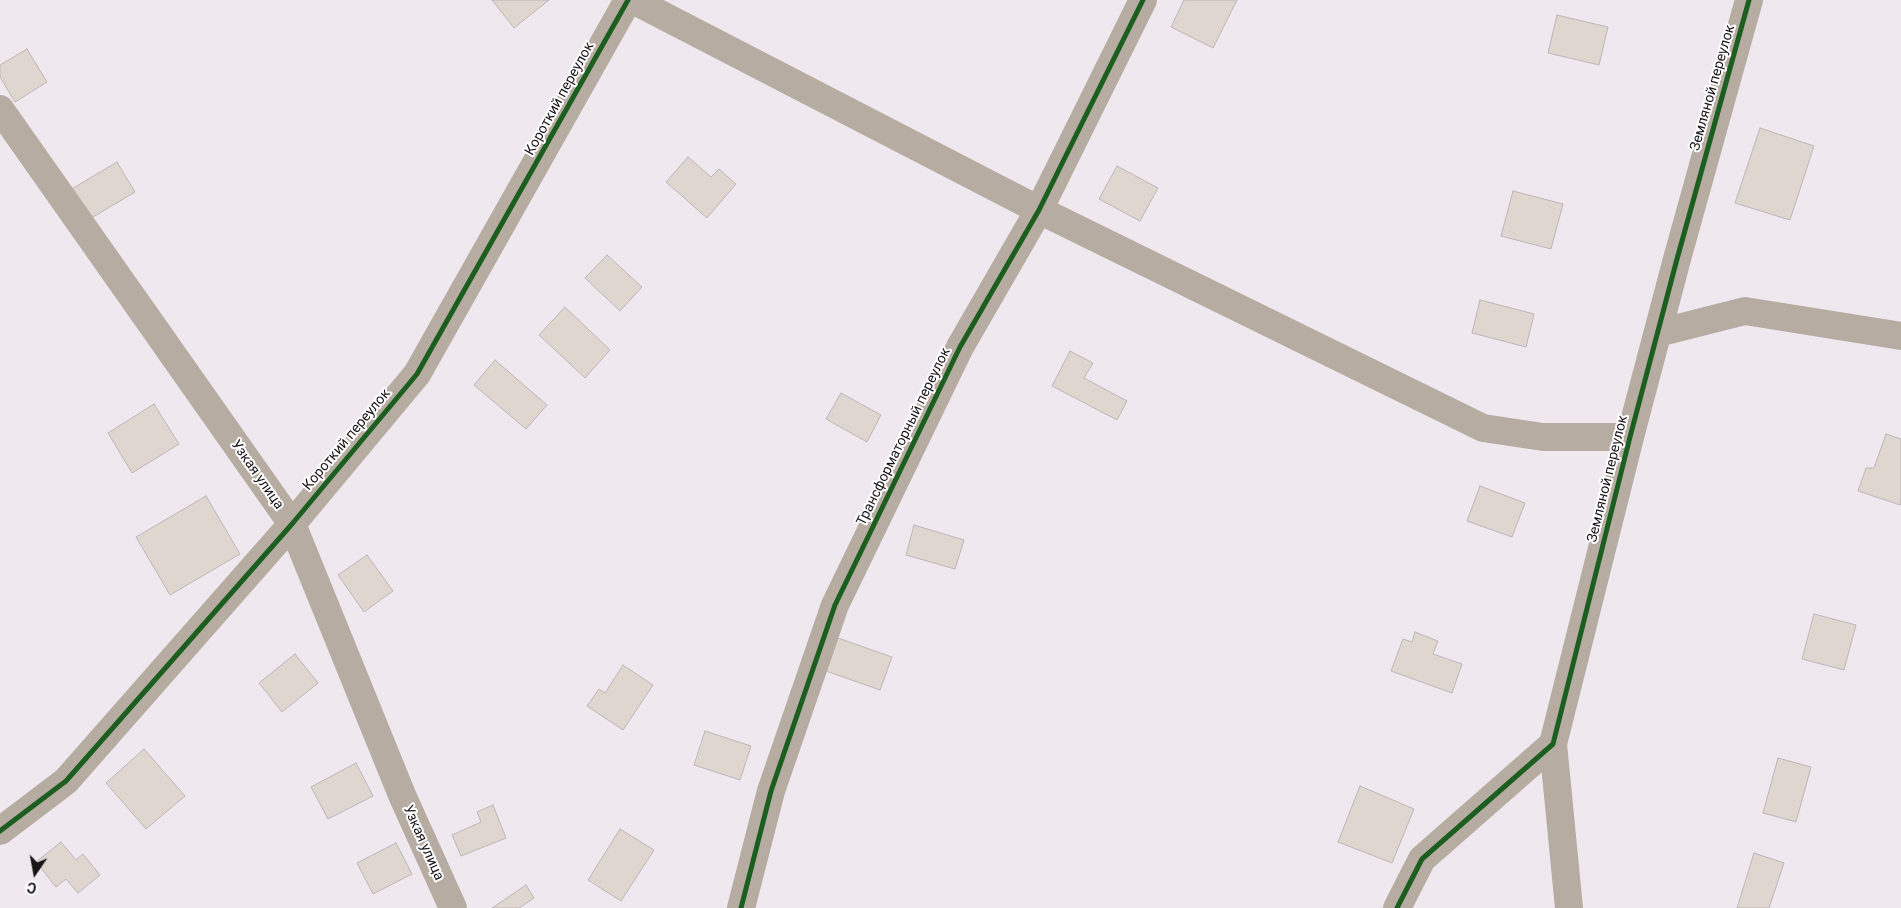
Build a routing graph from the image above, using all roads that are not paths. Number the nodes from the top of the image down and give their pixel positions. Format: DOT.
graph roads {
  1 [pos="628,0"];
  2 [pos="633,0"];
  3 [pos="1143,0"];
  4 [pos="1749,0"];
  5 [pos="0,109"];
  6 [pos="1040,210"];
  7 [pos="1658,334"];
  8 [pos="1901,336"];
  9 [pos="1630,436"];
  10 [pos="292,524"];
  11 [pos="1553,744"];
  12 [pos="0,831"];
  13 [pos="453,908"];
  14 [pos="741,908"];
  15 [pos="1397,908"];
  16 [pos="1569,908"];
  1 -- 10 [label="street, Короткий переулок"];
  2 -- 6 [label="street"];
  3 -- 6 [label="street, Трансформаторный переулок"];
  4 -- 7 [label="street, Земляной переулок"];
  5 -- 10 [label="street, Узкая улица"];
  6 -- 9 [label="street"];
  6 -- 14 [label="street, Трансформаторный переулок"];
  7 -- 8 [label="street"];
  7 -- 9 [label="street, Земляной переулок"];
  9 -- 11 [label="street, Земляной переулок"];
  10 -- 12 [label="street, Короткий переулок"];
  10 -- 13 [label="street, Узкая улица"];
  11 -- 15 [label="street"];
  11 -- 16 [label="street, Земляной переулок"];
}
